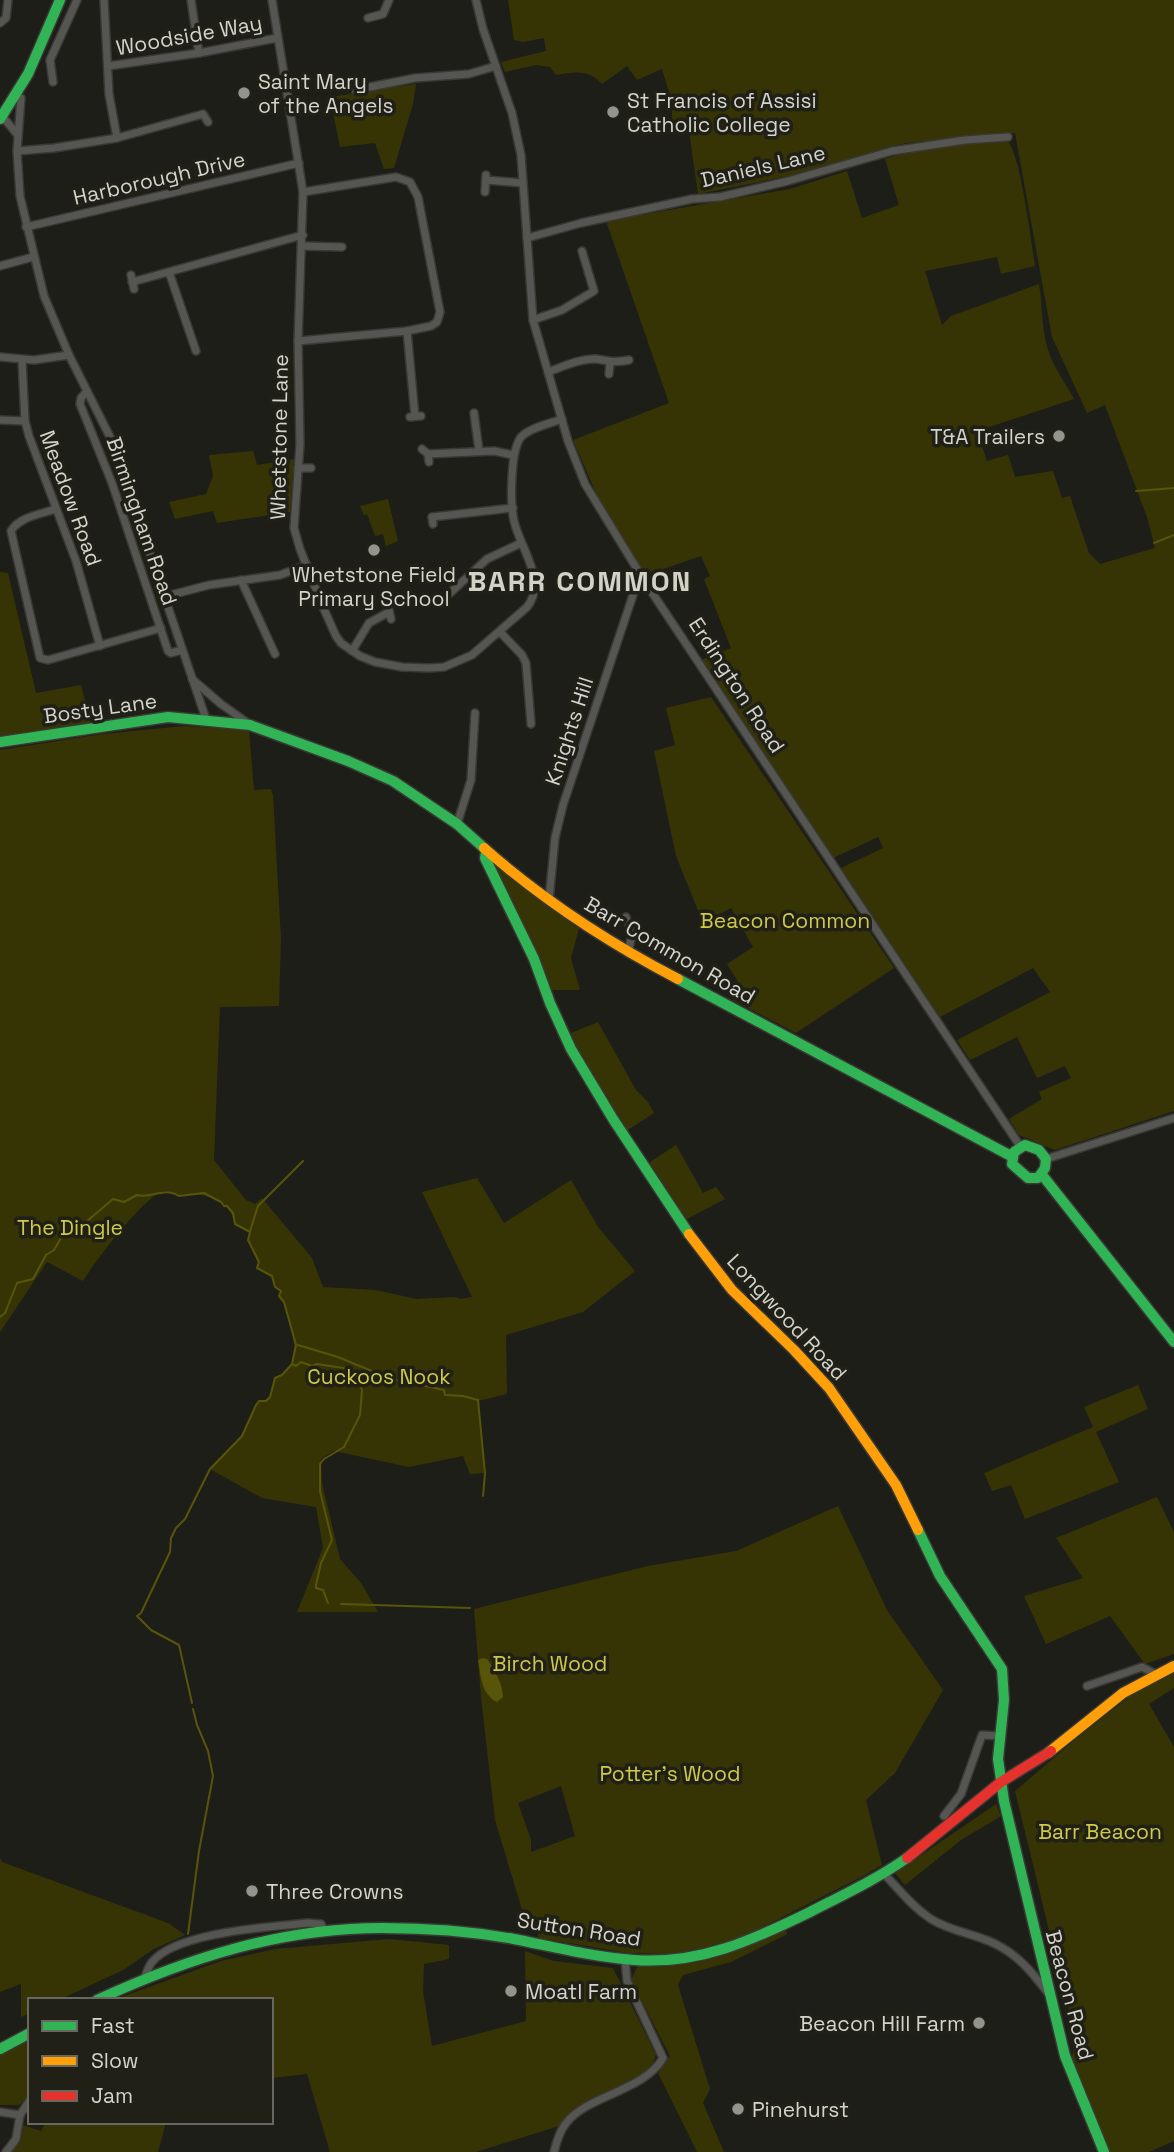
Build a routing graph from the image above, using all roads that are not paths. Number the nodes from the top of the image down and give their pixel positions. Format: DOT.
graph roads {
  1 [pos="8,0"];
  2 [pos="60,0"];
  3 [pos="77,0"];
  4 [pos="104,0"];
  5 [pos="191,0"];
  6 [pos="272,0"];
  7 [pos="388,0"];
  8 [pos="476,0"];
  9 [pos="368,18"];
  10 [pos="0,23"];
  11 [pos="277,38"];
  12 [pos="199,53"];
  13 [pos="108,66"];
  14 [pos="496,66"];
  15 [pos="361,79"];
  16 [pos="52,82"];
  17 [pos="21,98"];
  18 [pos="1,117"];
  19 [pos="208,122"];
  20 [pos="17,134"];
  21 [pos="1009,137"];
  22 [pos="117,138"];
  23 [pos="17,151"];
  24 [pos="299,163"];
  25 [pos="522,183"];
  26 [pos="303,192"];
  27 [pos="485,192"];
  28 [pos="26,227"];
  29 [pos="303,235"];
  30 [pos="527,238"];
  31 [pos="302,246"];
  32 [pos="339,250"];
  33 [pos="582,251"];
  34 [pos="33,257"];
  35 [pos="586,262"];
  36 [pos="0,266"];
  37 [pos="576,266"];
  38 [pos="169,271"];
  39 [pos="132,282"];
  40 [pos="533,320"];
  41 [pos="407,331"];
  42 [pos="298,341"];
  43 [pos="196,351"];
  44 [pos="69,355"];
  45 [pos="0,357"];
  46 [pos="22,360"];
  47 [pos="629,360"];
  48 [pos="610,363"];
  49 [pos="548,372"];
  50 [pos="609,374"];
  51 [pos="87,391"];
  52 [pos="474,413"];
  53 [pos="415,416"];
  54 [pos="562,419"];
  55 [pos="0,420"];
  56 [pos="25,421"];
  57 [pos="479,451"];
  58 [pos="426,455"];
  59 [pos="513,455"];
  60 [pos="298,468"];
  61 [pos="311,468"];
  62 [pos="513,508"];
  63 [pos="56,509"];
  64 [pos="433,524"];
  65 [pos="521,543"];
  66 [pos="307,565"];
  67 [pos="241,580"];
  68 [pos="645,582"];
  69 [pos="447,594"];
  70 [pos="163,597"];
  71 [pos="386,597"];
  72 [pos="160,628"];
  73 [pos="500,633"];
  74 [pos="100,646"];
  75 [pos="182,650"];
  76 [pos="352,651"];
  77 [pos="274,654"];
  78 [pos="192,679"];
  79 [pos="475,713"];
  80 [pos="206,719"];
  81 [pos="531,724"];
  82 [pos="250,725"];
  83 [pos="0,742"];
  84 [pos="457,824"];
  85 [pos="486,852"];
  86 [pos="549,900"];
  87 [pos="626,917"];
  88 [pos="628,953"];
  89 [pos="1174,1118"];
  90 [pos="1020,1146"];
  91 [pos="1011,1156"];
  92 [pos="1046,1159"];
  93 [pos="1043,1176"];
  94 [pos="1174,1342"];
  95 [pos="1174,1667"];
  96 [pos="1155,1674"];
  97 [pos="1087,1686"];
  98 [pos="1000,1736"];
  99 [pos="1004,1784"];
  100 [pos="944,1816"];
  101 [pos="884,1874"];
  102 [pos="324,1930"];
  103 [pos="625,1959"];
  104 [pos="145,1977"];
  105 [pos="1048,1993"];
  106 [pos="101,1998"];
  107 [pos="28,2034"];
  108 [pos="0,2049"];
  109 [pos="28,2103"];
  110 [pos="0,2112"];
  111 [pos="20,2115"];
  112 [pos="5,2152"];
  113 [pos="554,2152"];
  114 [pos="1104,2152"];
  1 -- 10 [label="street"];
  2 -- 18 [label="main road"];
  3 -- 16 [label="street"];
  4 -- 13 [label="street"];
  5 -- 12 [label="street"];
  6 -- 11 [label="street, Whetstone Lane"];
  7 -- 9 [label="street"];
  8 -- 14 [label="street, Erdington Road"];
  11 -- 12 [label="street, Woodside Way"];
  11 -- 24 [label="street, Whetstone Lane"];
  12 -- 13 [label="street, Woodside Way"];
  13 -- 22 [label="street"];
  14 -- 15 [label="street"];
  14 -- 25 [label="street, Erdington Road"];
  17 -- 20 [label="street, Birmingham Road"];
  18 -- 20 [label="street"];
  19 -- 22 [label="street"];
  20 -- 23 [label="street, Birmingham Road"];
  21 -- 30 [label="street, Daniels Lane"];
  22 -- 23 [label="street"];
  23 -- 28 [label="street, Birmingham Road"];
  24 -- 26 [label="street, Whetstone Lane"];
  24 -- 28 [label="street, Harborough Drive"];
  25 -- 27 [label="street"];
  25 -- 30 [label="street, Erdington Road"];
  26 -- 29 [label="street, Whetstone Lane"];
  26 -- 41 [label="street"];
  28 -- 34 [label="street, Birmingham Road"];
  29 -- 31 [label="street, Whetstone Lane"];
  29 -- 38 [label="street"];
  30 -- 40 [label="street, Erdington Road"];
  31 -- 32 [label="street"];
  31 -- 42 [label="street, Whetstone Lane"];
  33 -- 35 [label="street"];
  34 -- 36 [label="street"];
  34 -- 44 [label="street, Birmingham Road"];
  35 -- 37 [label="street"];
  35 -- 40 [label="street"];
  38 -- 39 [label="street"];
  38 -- 43 [label="street"];
  40 -- 49 [label="street, Erdington Road"];
  41 -- 42 [label="street"];
  41 -- 53 [label="street"];
  42 -- 60 [label="street, Whetstone Lane"];
  44 -- 46 [label="street"];
  44 -- 51 [label="street, Birmingham Road"];
  45 -- 46 [label="street"];
  46 -- 56 [label="street, Meadow Road"];
  47 -- 48 [label="street"];
  48 -- 49 [label="street"];
  48 -- 50 [label="street"];
  49 -- 54 [label="street, Erdington Road"];
  51 -- 70 [label="street, Birmingham Road"];
  51 -- 72 [label="street, Birmingham Road"];
  52 -- 57 [label="street"];
  54 -- 59 [label="street"];
  54 -- 68 [label="street, Erdington Road"];
  55 -- 56 [label="street"];
  56 -- 63 [label="street, Meadow Road"];
  57 -- 58 [label="street"];
  57 -- 59 [label="street"];
  59 -- 62 [label="street"];
  60 -- 61 [label="street"];
  60 -- 66 [label="street, Whetstone Lane"];
  62 -- 64 [label="street"];
  62 -- 65 [label="street"];
  63 -- 74 [label="street, Meadow Road"];
  63 -- 74 [label="street"];
  65 -- 69 [label="street"];
  65 -- 73 [label="street"];
  66 -- 67 [label="street"];
  66 -- 76 [label="street, Whetstone Lane"];
  67 -- 70 [label="street"];
  67 -- 77 [label="street"];
  68 -- 86 [label="street, Knights Hill"];
  68 -- 90 [label="street, Erdington Road"];
  70 -- 75 [label="street, Birmingham Road"];
  71 -- 76 [label="street"];
  72 -- 74 [label="street"];
  72 -- 75 [label="street, Birmingham Road"];
  73 -- 76 [label="street"];
  73 -- 81 [label="street"];
  75 -- 78 [label="street, Birmingham Road"];
  78 -- 80 [label="street, Birmingham Road"];
  78 -- 82 [label="street"];
  79 -- 84 [label="street"];
  80 -- 82 [label="main road, Barr Common Road"];
  80 -- 83 [label="main road, Bosty Lane"];
  82 -- 84 [label="main road, Barr Common Road"];
  84 -- 85 [label="main road, Barr Common Road"];
  85 -- 86 [label="main road, Barr Common Road"];
  85 -- 98 [label="main road, Longwood Road"];
  86 -- 88 [label="main road, Barr Common Road"];
  87 -- 88 [label="street"];
  88 -- 91 [label="main road, Barr Common Road"];
  89 -- 92 [label="street"];
  90 -- 91 [label="main road"];
  90 -- 92 [label="main road"];
  91 -- 93 [label="main road"];
  92 -- 93 [label="main road"];
  93 -- 94 [label="main road"];
  95 -- 96 [label="main road, Sutton Road"];
  96 -- 97 [label="street"];
  96 -- 99 [label="main road, Sutton Road"];
  98 -- 99 [label="main road, Longwood Road"];
  98 -- 100 [label="street"];
  99 -- 101 [label="main road, Sutton Road"];
  99 -- 105 [label="main road, Beacon Road"];
  101 -- 103 [label="main road, Sutton Road"];
  101 -- 105 [label="street"];
  102 -- 103 [label="main road, Sutton Road"];
  102 -- 104 [label="main road, Sutton Road"];
  102 -- 104 [label="street, Sutton Road"];
  103 -- 113 [label="street"];
  104 -- 106 [label="main road, Sutton Road"];
  105 -- 114 [label="main road, Beacon Road"];
  107 -- 108 [label="main road"];
  109 -- 111 [label="street"];
  110 -- 111 [label="street"];
  111 -- 112 [label="street"];
}
